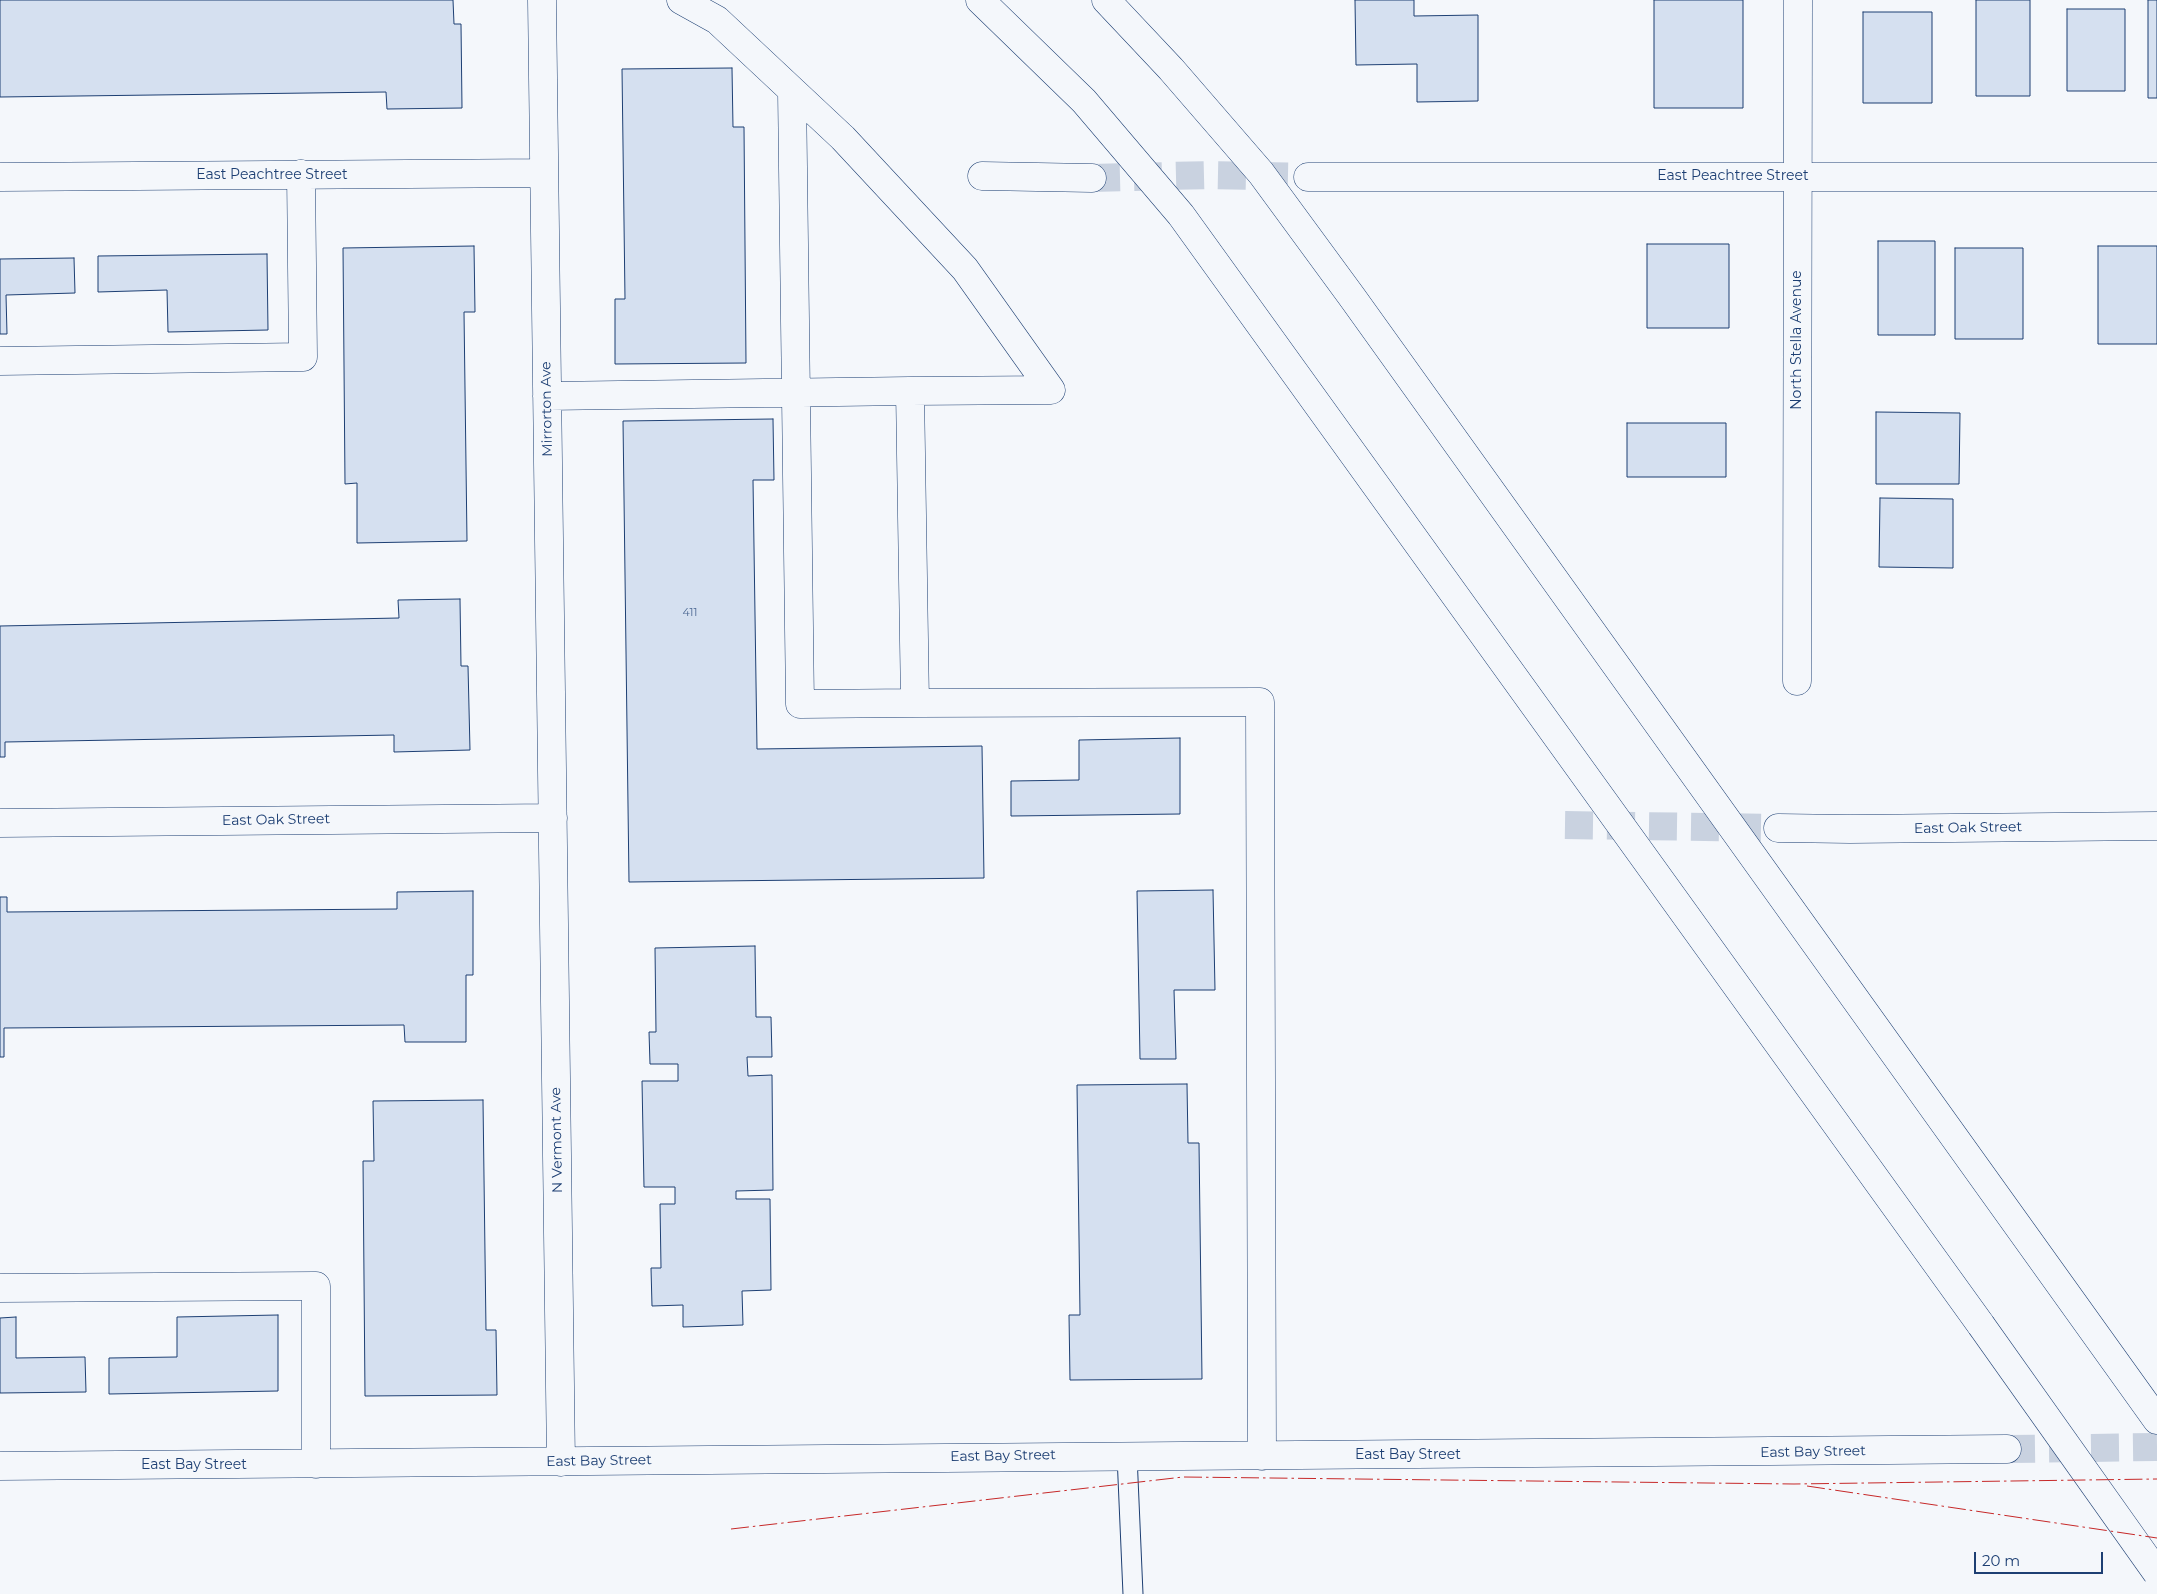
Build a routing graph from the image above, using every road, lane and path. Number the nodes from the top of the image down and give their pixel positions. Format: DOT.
graph roads {
  1 [pos="542,0"];
  2 [pos="681,0"];
  3 [pos="980,0"];
  4 [pos="1106,0"];
  5 [pos="1798,0"];
  6 [pos="792,91"];
  7 [pos="544,173"];
  8 [pos="301,174"];
  9 [pos="0,176"];
  10 [pos="982,176"];
  11 [pos="1798,176"];
  12 [pos="1308,177"];
  13 [pos="2157,177"];
  14 [pos="1092,178"];
  15 [pos="0,361"];
  16 [pos="910,390"];
  17 [pos="796,392"];
  18 [pos="547,396"];
  19 [pos="1797,680"];
  20 [pos="915,703"];
  21 [pos="553,818"];
  22 [pos="0,823"];
  23 [pos="2157,826"];
  24 [pos="1778,828"];
  25 [pos="0,1288"];
  26 [pos="2157,1420"];
  27 [pos="2007,1449"];
  28 [pos="1127,1455"];
  29 [pos="1262,1456"];
  30 [pos="561,1462"];
  31 [pos="316,1464"];
  32 [pos="0,1466"];
  33 [pos="2157,1573"];
  34 [pos="1133,1594"];
  1 -- 7 [label="street, Mirrorton Ave"];
  2 -- 6 [label="street"];
  3 -- 33 [label="street, bridge"];
  4 -- 26 [label="street"];
  5 -- 11 [label="street, North Stella Avenue"];
  6 -- 16 [label="street"];
  6 -- 17 [label="street"];
  7 -- 8 [label="street, East Peachtree Street"];
  7 -- 18 [label="street, Mirrorton Ave"];
  8 -- 9 [label="street, East Peachtree Street"];
  8 -- 15 [label="street"];
  10 -- 14 [label="street"];
  11 -- 12 [label="street, East Peachtree Street"];
  11 -- 13 [label="street, East Peachtree Street"];
  11 -- 19 [label="street, North Stella Avenue"];
  16 -- 17 [label="street"];
  16 -- 20 [label="street"];
  17 -- 18 [label="street"];
  17 -- 20 [label="street"];
  18 -- 21 [label="street, Mirrorton Ave"];
  20 -- 29 [label="street"];
  21 -- 22 [label="street, East Oak Street"];
  21 -- 30 [label="street, N Vermont Ave"];
  23 -- 24 [label="street, East Oak Street"];
  25 -- 31 [label="street"];
  27 -- 29 [label="street, East Bay Street"];
  28 -- 29 [label="street, East Bay Street"];
  28 -- 30 [label="street, East Bay Street"];
  28 -- 34 [label="lane"];
  30 -- 31 [label="street, East Bay Street"];
  31 -- 32 [label="street, East Bay Street"];
}
